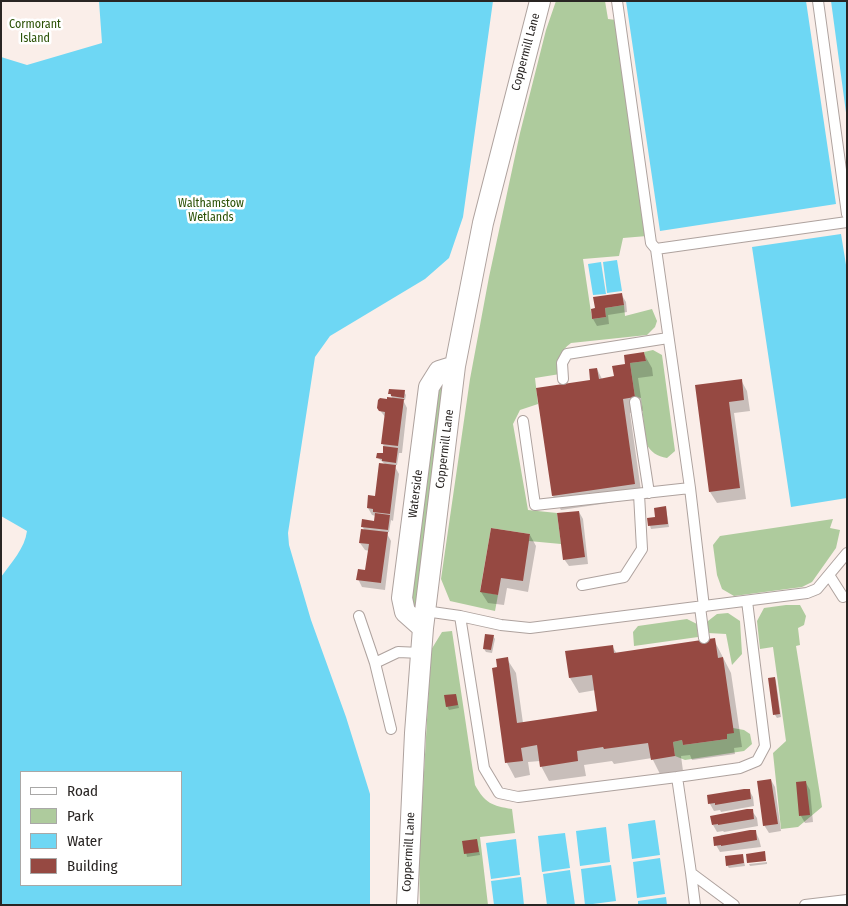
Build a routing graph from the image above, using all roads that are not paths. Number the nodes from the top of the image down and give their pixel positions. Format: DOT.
graph roads {
  1 [pos="540,1"];
  2 [pos="617,1"];
  3 [pos="818,1"];
  4 [pos="847,214"];
  5 [pos="847,222"];
  6 [pos="656,249"];
  7 [pos="668,338"];
  8 [pos="455,366"];
  9 [pos="563,379"];
  10 [pos="635,402"];
  11 [pos="523,421"];
  12 [pos="690,488"];
  13 [pos="644,494"];
  14 [pos="847,553"];
  15 [pos="829,575"];
  16 [pos="582,585"];
  17 [pos="843,597"];
  18 [pos="747,602"];
  19 [pos="702,607"];
  20 [pos="359,616"];
  21 [pos="460,616"];
  22 [pos="424,620"];
  23 [pos="704,638"];
  24 [pos="421,653"];
  25 [pos="375,663"];
  26 [pos="390,729"];
  27 [pos="678,777"];
  28 [pos="691,873"];
  29 [pos="847,900"];
  30 [pos="407,905"];
  31 [pos="696,905"];
  32 [pos="734,905"];
  33 [pos="806,905"];
  1 -- 8 [label="street, Coppermill Lane"];
  2 -- 6 [label="lane"];
  3 -- 4 [label="lane"];
  5 -- 6 [label="lane"];
  6 -- 7 [label="lane"];
  7 -- 9 [label="lane"];
  7 -- 12 [label="lane"];
  8 -- 22 [label="street, Waterside"];
  10 -- 13 [label="lane"];
  11 -- 13 [label="lane"];
  12 -- 13 [label="lane"];
  12 -- 19 [label="lane"];
  13 -- 16 [label="lane"];
  14 -- 15 [label="lane"];
  15 -- 17 [label="lane"];
  15 -- 18 [label="lane"];
  18 -- 19 [label="lane"];
  18 -- 27 [label="lane"];
  19 -- 21 [label="lane"];
  19 -- 23 [label="lane"];
  20 -- 25 [label="lane"];
  21 -- 22 [label="lane"];
  21 -- 27 [label="lane"];
  22 -- 24 [label="street, Coppermill Lane"];
  24 -- 25 [label="lane"];
  24 -- 30 [label="street, Coppermill Lane"];
  25 -- 26 [label="lane"];
  27 -- 28 [label="lane"];
  28 -- 31 [label="lane"];
  28 -- 32 [label="lane"];
  29 -- 33 [label="lane"];
}
